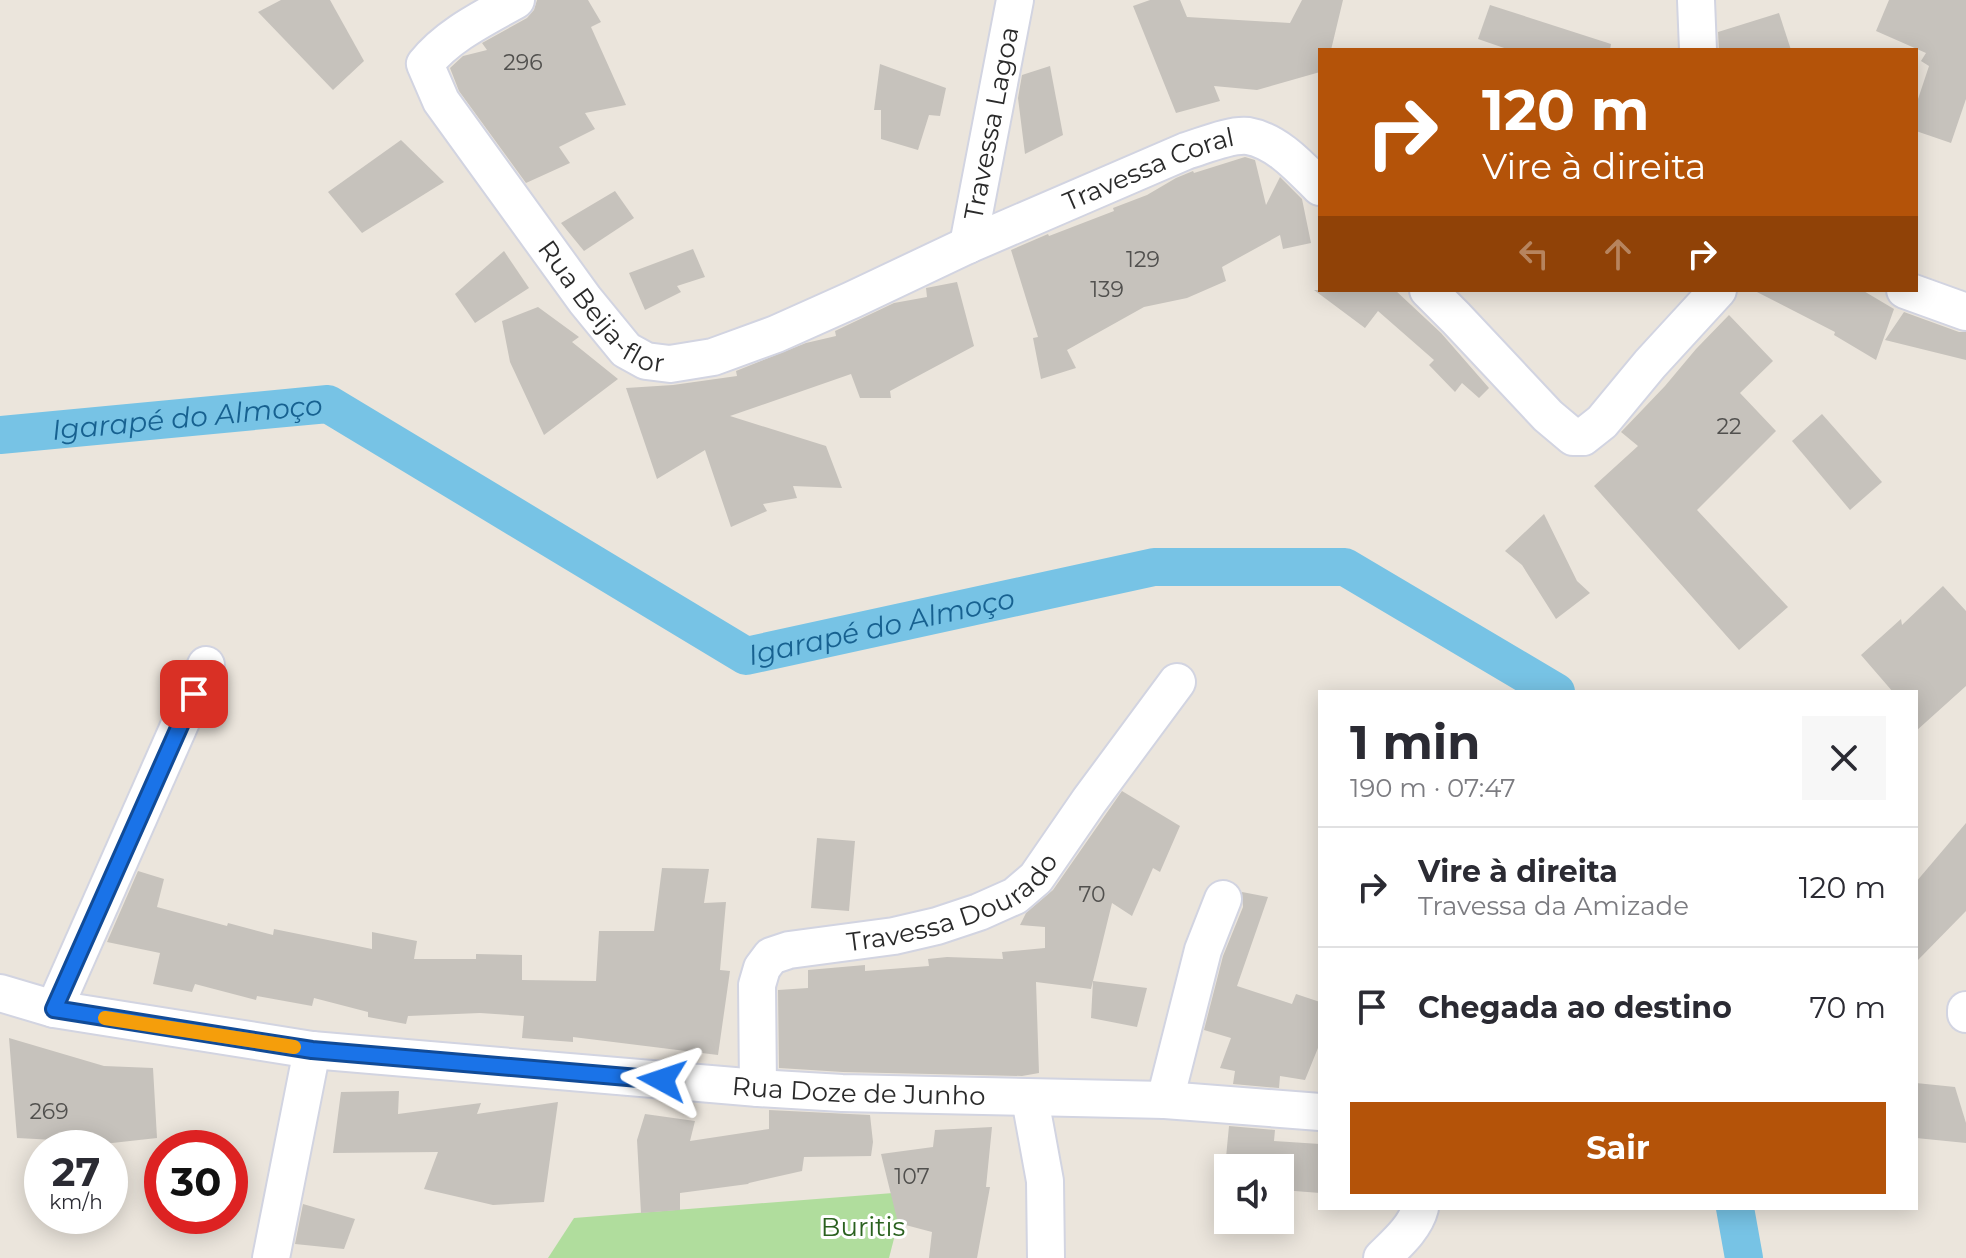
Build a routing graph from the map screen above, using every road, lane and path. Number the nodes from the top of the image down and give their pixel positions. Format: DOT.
graph roads {
  1 [pos="516,0"];
  2 [pos="1015,0"];
  3 [pos="1696,0"];
  4 [pos="1698,48"];
  5 [pos="1318,185"];
  6 [pos="968,245"];
  7 [pos="1430,292"];
  8 [pos="1716,292"];
  9 [pos="1911,292"];
  10 [pos="1966,312"];
  11 [pos="206,665"];
  12 [pos="1177,682"];
  13 [pos="1223,899"];
  14 [pos="0,993"];
  15 [pos="54,1009"];
  16 [pos="312,1050"];
  17 [pos="758,1088"];
  18 [pos="1030,1099"];
  19 [pos="1165,1100"];
  20 [pos="1306,1112"];
  21 [pos="1420,1210"];
  22 [pos="271,1258"];
  23 [pos="1046,1258"];
  24 [pos="1382,1258"];
  1 -- 6 [label="street, Rua Beija-flor"];
  2 -- 6 [label="street, Travessa Lagoa"];
  3 -- 4 [label="street"];
  5 -- 6 [label="street, Travessa Coral"];
  7 -- 8 [label="street"];
  9 -- 10 [label="street"];
  11 -- 15 [label="street"];
  12 -- 17 [label="street, Travessa Dourado"];
  13 -- 19 [label="street"];
  14 -- 15 [label="street, Rua Doze de Junho"];
  15 -- 16 [label="street, Rua Doze de Junho"];
  16 -- 17 [label="street, Rua Doze de Junho"];
  16 -- 22 [label="street"];
  17 -- 18 [label="street, Rua Doze de Junho"];
  18 -- 19 [label="street, Rua Doze de Junho"];
  18 -- 23 [label="street"];
  19 -- 20 [label="street, Rua Doze de Junho"];
  21 -- 24 [label="street"];
}
